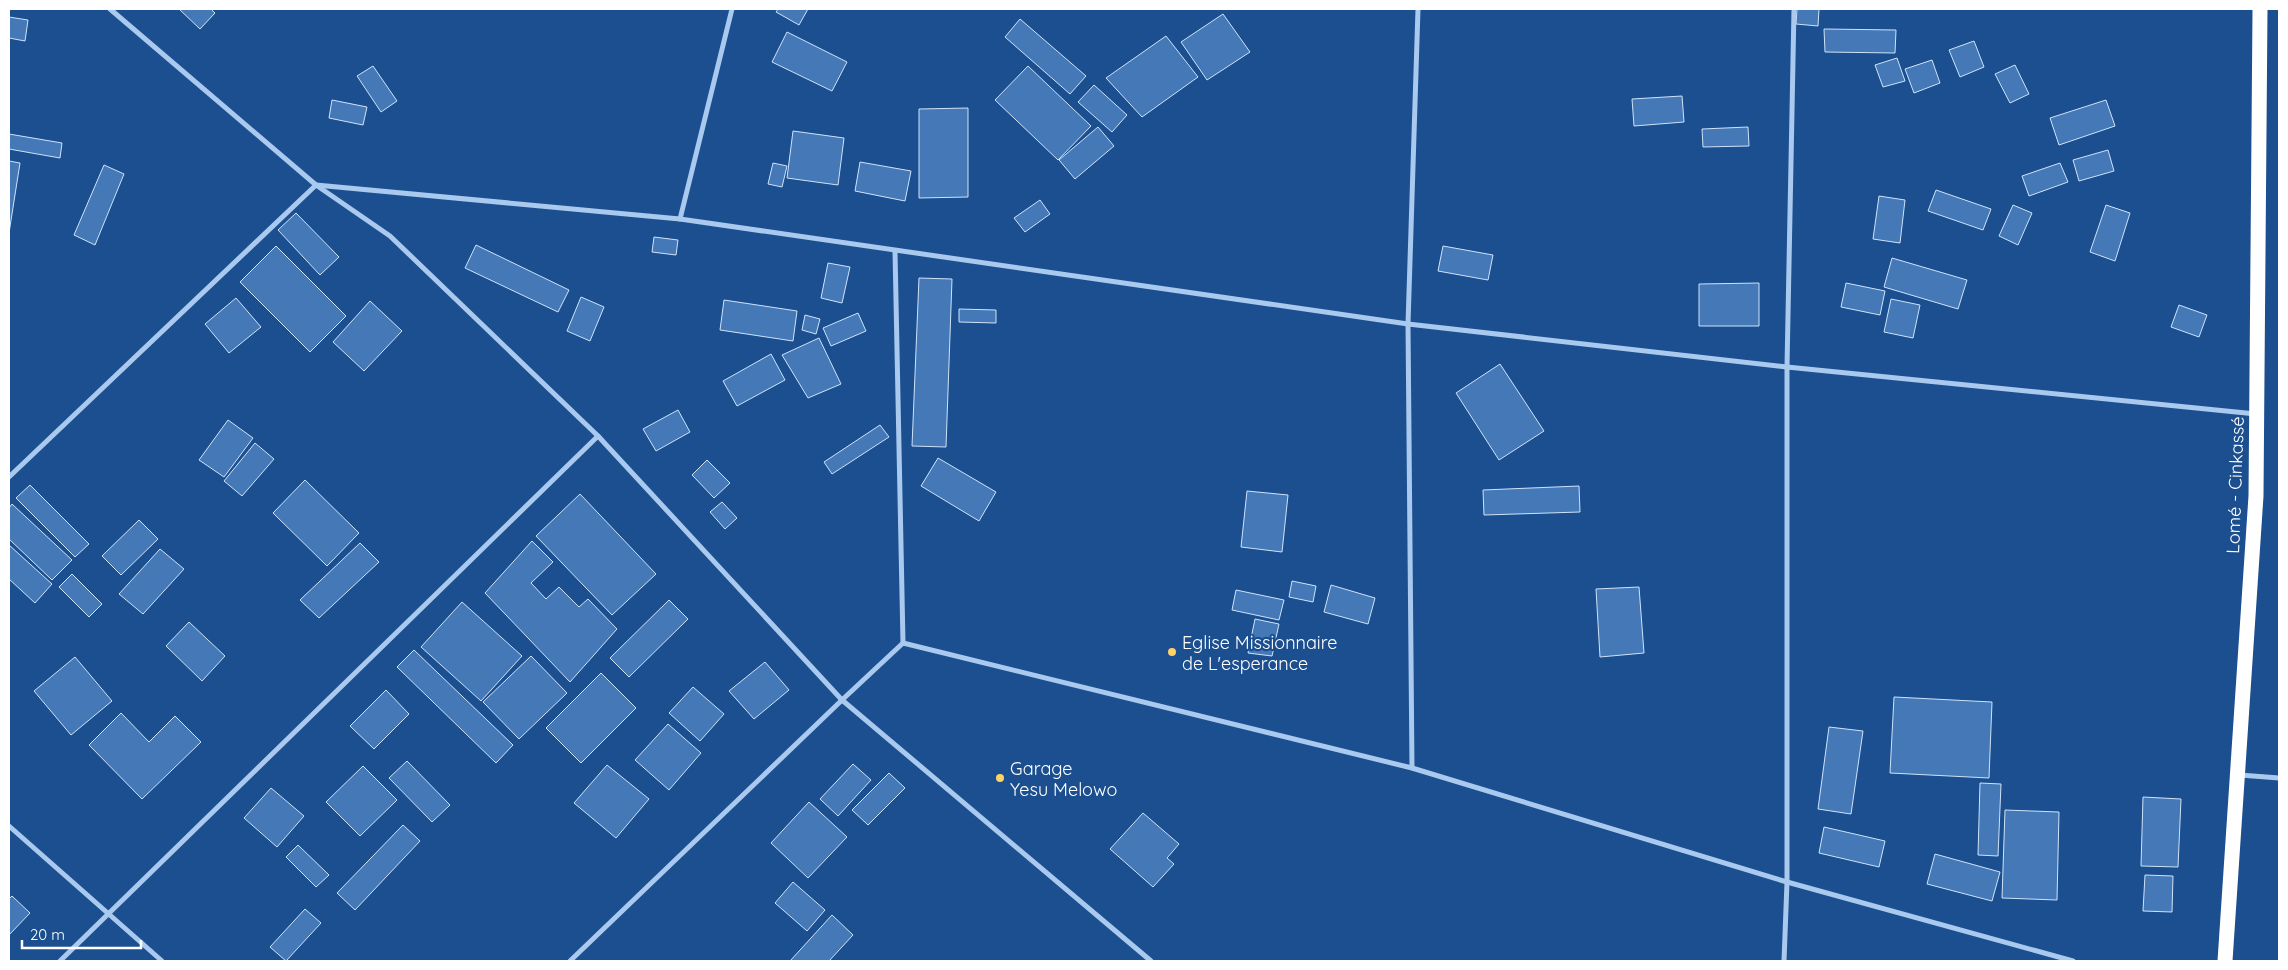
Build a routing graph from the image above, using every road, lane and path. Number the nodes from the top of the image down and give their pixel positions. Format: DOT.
graph roads {
  1 [pos="110,9"];
  2 [pos="732,9"];
  3 [pos="1418,9"];
  4 [pos="1794,9"];
  5 [pos="2260,9"];
  6 [pos="316,185"];
  7 [pos="680,219"];
  8 [pos="895,251"];
  9 [pos="1408,324"];
  10 [pos="1787,367"];
  11 [pos="2256,414"];
  12 [pos="598,436"];
  13 [pos="9,477"];
  14 [pos="903,643"];
  15 [pos="842,700"];
  16 [pos="1412,768"];
  17 [pos="2236,775"];
  18 [pos="2279,778"];
  19 [pos="9,826"];
  20 [pos="1787,882"];
  21 [pos="107,913"];
  22 [pos="60,961"];
  23 [pos="162,961"];
  24 [pos="570,961"];
  25 [pos="1151,961"];
  26 [pos="1784,961"];
  27 [pos="2073,961"];
  28 [pos="2225,961"];
  1 -- 6 [label="street"];
  2 -- 7 [label="street"];
  3 -- 9 [label="street"];
  4 -- 10 [label="street"];
  5 -- 11 [label="highway, Lomé - Cinkassé"];
  6 -- 7 [label="street"];
  6 -- 12 [label="street"];
  6 -- 13 [label="street"];
  7 -- 8 [label="street"];
  8 -- 9 [label="street"];
  8 -- 14 [label="street"];
  9 -- 10 [label="street"];
  9 -- 16 [label="street"];
  10 -- 11 [label="street"];
  10 -- 20 [label="street"];
  11 -- 17 [label="highway, Lomé - Cinkassé"];
  12 -- 15 [label="street"];
  12 -- 21 [label="street"];
  14 -- 15 [label="street"];
  14 -- 16 [label="street"];
  15 -- 24 [label="street"];
  15 -- 25 [label="street"];
  16 -- 20 [label="street"];
  17 -- 18 [label="street"];
  17 -- 28 [label="highway, Lomé - Cinkassé"];
  19 -- 21 [label="street"];
  20 -- 26 [label="street"];
  20 -- 27 [label="street"];
  21 -- 22 [label="street"];
  21 -- 23 [label="street"];
}
